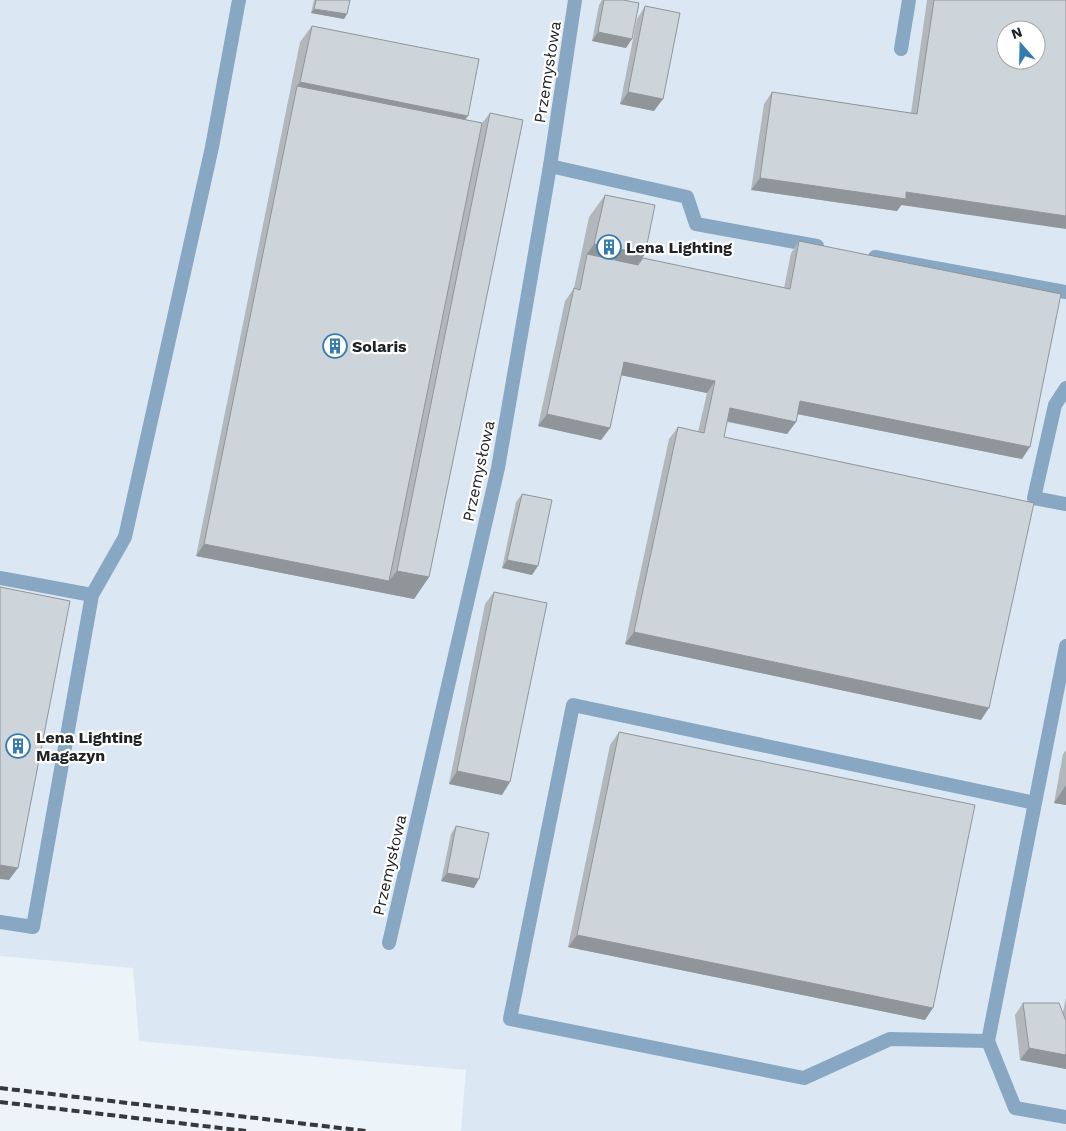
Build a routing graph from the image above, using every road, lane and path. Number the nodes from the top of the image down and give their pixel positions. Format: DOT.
graph roads {
  1 [pos="238,0"];
  2 [pos="575,0"];
  3 [pos="909,0"];
  4 [pos="901,49"];
  5 [pos="550,166"];
  6 [pos="832,249"];
  7 [pos="862,254"];
  8 [pos="1066,292"];
  9 [pos="1066,388"];
  10 [pos="1066,504"];
  11 [pos="0,578"];
  12 [pos="92,595"];
  13 [pos="1066,646"];
  14 [pos="1035,803"];
  15 [pos="0,922"];
  16 [pos="388,943"];
  17 [pos="988,1041"];
  18 [pos="1066,1117"];
  1 -- 12 [label="street"];
  2 -- 5 [label="street, Przemysłowa"];
  3 -- 4 [label="street"];
  5 -- 6 [label="street"];
  5 -- 16 [label="street, Przemysłowa"];
  7 -- 8 [label="street"];
  9 -- 10 [label="street"];
  11 -- 12 [label="street"];
  12 -- 15 [label="street"];
  13 -- 14 [label="street"];
  14 -- 17 [label="street"];
  14 -- 17 [label="street"];
  17 -- 18 [label="street"];
}
